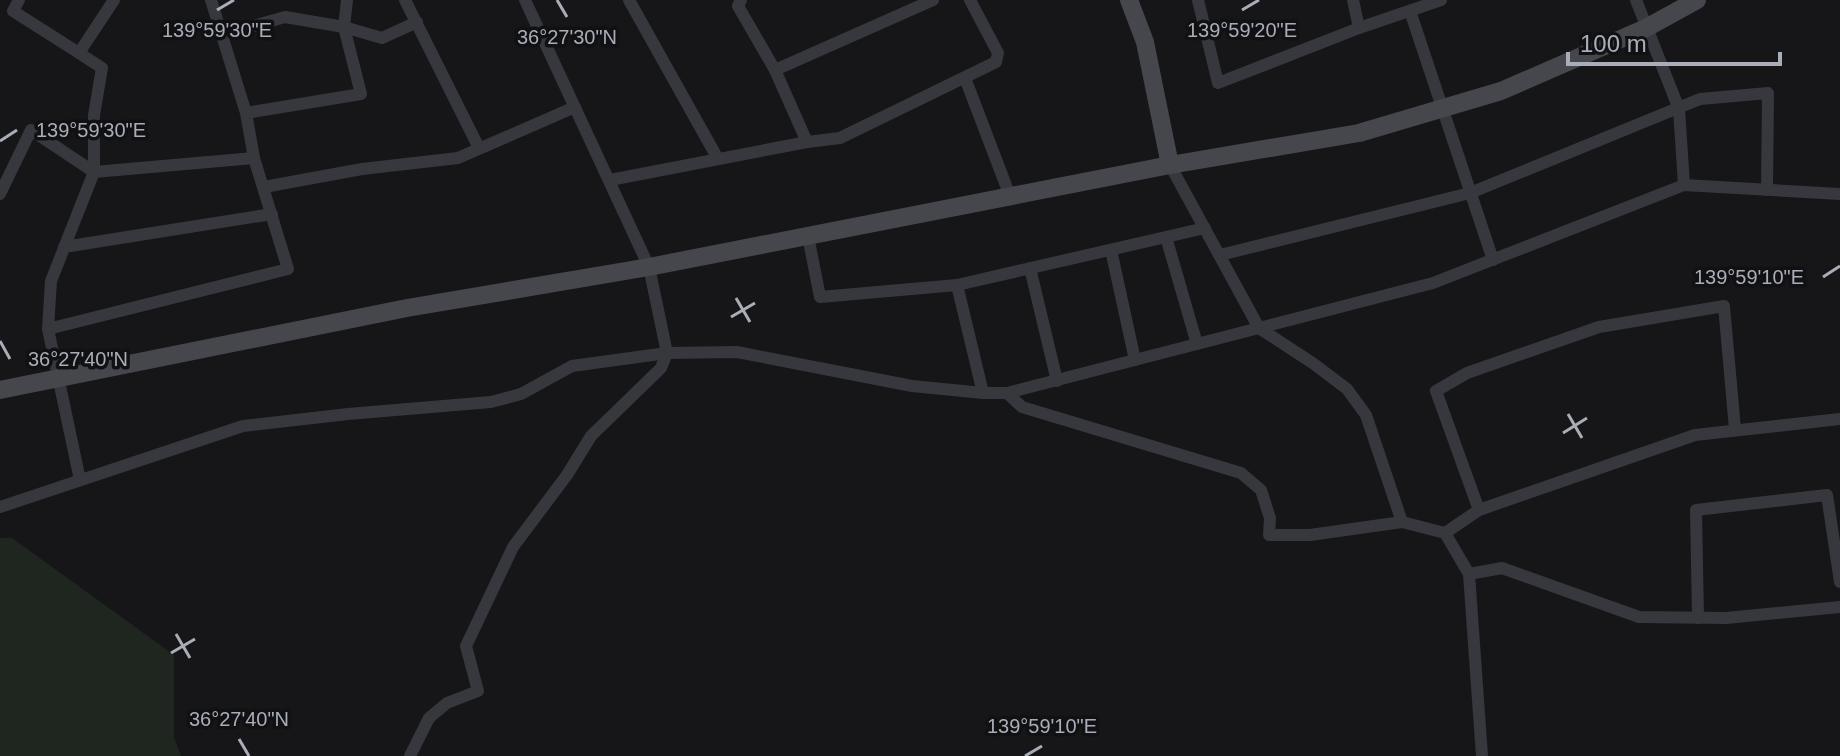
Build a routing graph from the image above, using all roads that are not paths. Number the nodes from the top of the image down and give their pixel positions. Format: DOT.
graph roads {
  1 [pos="19,0"];
  2 [pos="114,0"];
  3 [pos="211,0"];
  4 [pos="347,0"];
  5 [pos="405,0"];
  6 [pos="525,0"];
  7 [pos="741,0"];
  8 [pos="933,0"];
  9 [pos="970,0"];
  10 [pos="1129,0"];
  11 [pos="1198,0"];
  12 [pos="1353,0"];
  13 [pos="1441,0"];
  14 [pos="1636,0"];
  15 [pos="1697,0"];
  16 [pos="631,1"];
  17 [pos="1410,11"];
  18 [pos="417,22"];
  19 [pos="344,27"];
  20 [pos="1359,28"];
  21 [pos="1646,28"];
  22 [pos="222,35"];
  23 [pos="79,53"];
  24 [pos="775,70"];
  25 [pos="965,78"];
  26 [pos="575,107"];
  27 [pos="1444,108"];
  28 [pos="1679,109"];
  29 [pos="246,113"];
  30 [pos="807,142"];
  31 [pos="479,148"];
  32 [pos="254,158"];
  33 [pos="718,159"];
  34 [pos="1170,165"];
  35 [pos="94,172"];
  36 [pos="610,180"];
  37 [pos="1684,185"];
  38 [pos="264,187"];
  39 [pos="1767,190"];
  40 [pos="1470,193"];
  41 [pos="0,194"];
  42 [pos="1840,194"];
  43 [pos="1010,196"];
  44 [pos="272,214"];
  45 [pos="1205,228"];
  46 [pos="808,236"];
  47 [pos="1166,237"];
  48 [pos="64,247"];
  49 [pos="1111,250"];
  50 [pos="1220,255"];
  51 [pos="1493,260"];
  52 [pos="649,267"];
  53 [pos="1030,268"];
  54 [pos="957,285"];
  55 [pos="1259,328"];
  56 [pos="48,329"];
  57 [pos="1197,344"];
  58 [pos="667,353"];
  59 [pos="1135,360"];
  60 [pos="58,378"];
  61 [pos="1057,381"];
  62 [pos="0,390"];
  63 [pos="983,393"];
  64 [pos="1007,393"];
  65 [pos="1840,419"];
  66 [pos="1735,429"];
  67 [pos="80,480"];
  68 [pos="0,507"];
  69 [pos="1479,510"];
  70 [pos="1402,522"];
  71 [pos="1445,533"];
  72 [pos="1469,574"];
  73 [pos="1840,582"];
  74 [pos="1840,607"];
  75 [pos="1698,618"];
  76 [pos="410,756"];
  77 [pos="1482,756"];
  1 -- 23 [label="street"];
  2 -- 23 [label="street"];
  3 -- 22 [label="street"];
  4 -- 19 [label="street"];
  5 -- 18 [label="street"];
  6 -- 26 [label="street"];
  7 -- 24 [label="street"];
  8 -- 24 [label="street"];
  9 -- 25 [label="street"];
  10 -- 34 [label="street"];
  11 -- 20 [label="street"];
  12 -- 20 [label="street"];
  13 -- 17 [label="street"];
  14 -- 21 [label="street"];
  15 -- 21 [label="street"];
  16 -- 33 [label="street"];
  17 -- 20 [label="street"];
  17 -- 27 [label="street"];
  18 -- 19 [label="street"];
  18 -- 31 [label="street"];
  19 -- 22 [label="street"];
  19 -- 29 [label="street"];
  21 -- 27 [label="street"];
  21 -- 28 [label="street"];
  22 -- 29 [label="street"];
  23 -- 35 [label="street"];
  24 -- 30 [label="street"];
  25 -- 30 [label="street"];
  25 -- 43 [label="street"];
  26 -- 31 [label="street"];
  26 -- 36 [label="street"];
  27 -- 34 [label="street"];
  27 -- 40 [label="street"];
  28 -- 37 [label="street"];
  28 -- 39 [label="street"];
  28 -- 40 [label="street"];
  29 -- 32 [label="street"];
  30 -- 33 [label="street"];
  31 -- 38 [label="street"];
  32 -- 35 [label="street"];
  32 -- 38 [label="street"];
  33 -- 36 [label="street"];
  34 -- 43 [label="street"];
  34 -- 45 [label="street"];
  35 -- 41 [label="street"];
  35 -- 48 [label="street"];
  36 -- 52 [label="street"];
  37 -- 39 [label="street"];
  37 -- 51 [label="street"];
  38 -- 44 [label="street"];
  39 -- 42 [label="street"];
  40 -- 50 [label="street"];
  40 -- 51 [label="street"];
  43 -- 46 [label="street"];
  44 -- 48 [label="street"];
  44 -- 56 [label="street"];
  45 -- 47 [label="street"];
  45 -- 50 [label="street"];
  46 -- 52 [label="street"];
  46 -- 54 [label="street"];
  47 -- 49 [label="street"];
  47 -- 57 [label="street"];
  48 -- 56 [label="street"];
  49 -- 53 [label="street"];
  49 -- 59 [label="street"];
  50 -- 55 [label="street"];
  51 -- 55 [label="street"];
  52 -- 58 [label="street"];
  52 -- 60 [label="street"];
  53 -- 54 [label="street"];
  53 -- 61 [label="street"];
  54 -- 63 [label="street"];
  55 -- 57 [label="street"];
  55 -- 70 [label="street"];
  56 -- 60 [label="street"];
  57 -- 59 [label="street"];
  58 -- 63 [label="street"];
  58 -- 67 [label="street"];
  58 -- 76 [label="street"];
  59 -- 61 [label="street"];
  60 -- 62 [label="street"];
  60 -- 67 [label="street"];
  61 -- 64 [label="street"];
  63 -- 64 [label="street"];
  64 -- 70 [label="street"];
  65 -- 66 [label="street"];
  66 -- 69 [label="street"];
  66 -- 69 [label="street"];
  67 -- 68 [label="street"];
  69 -- 71 [label="street"];
  70 -- 71 [label="street"];
  71 -- 72 [label="street"];
  72 -- 75 [label="street"];
  72 -- 77 [label="street"];
  73 -- 75 [label="street"];
  74 -- 75 [label="street"];
}
